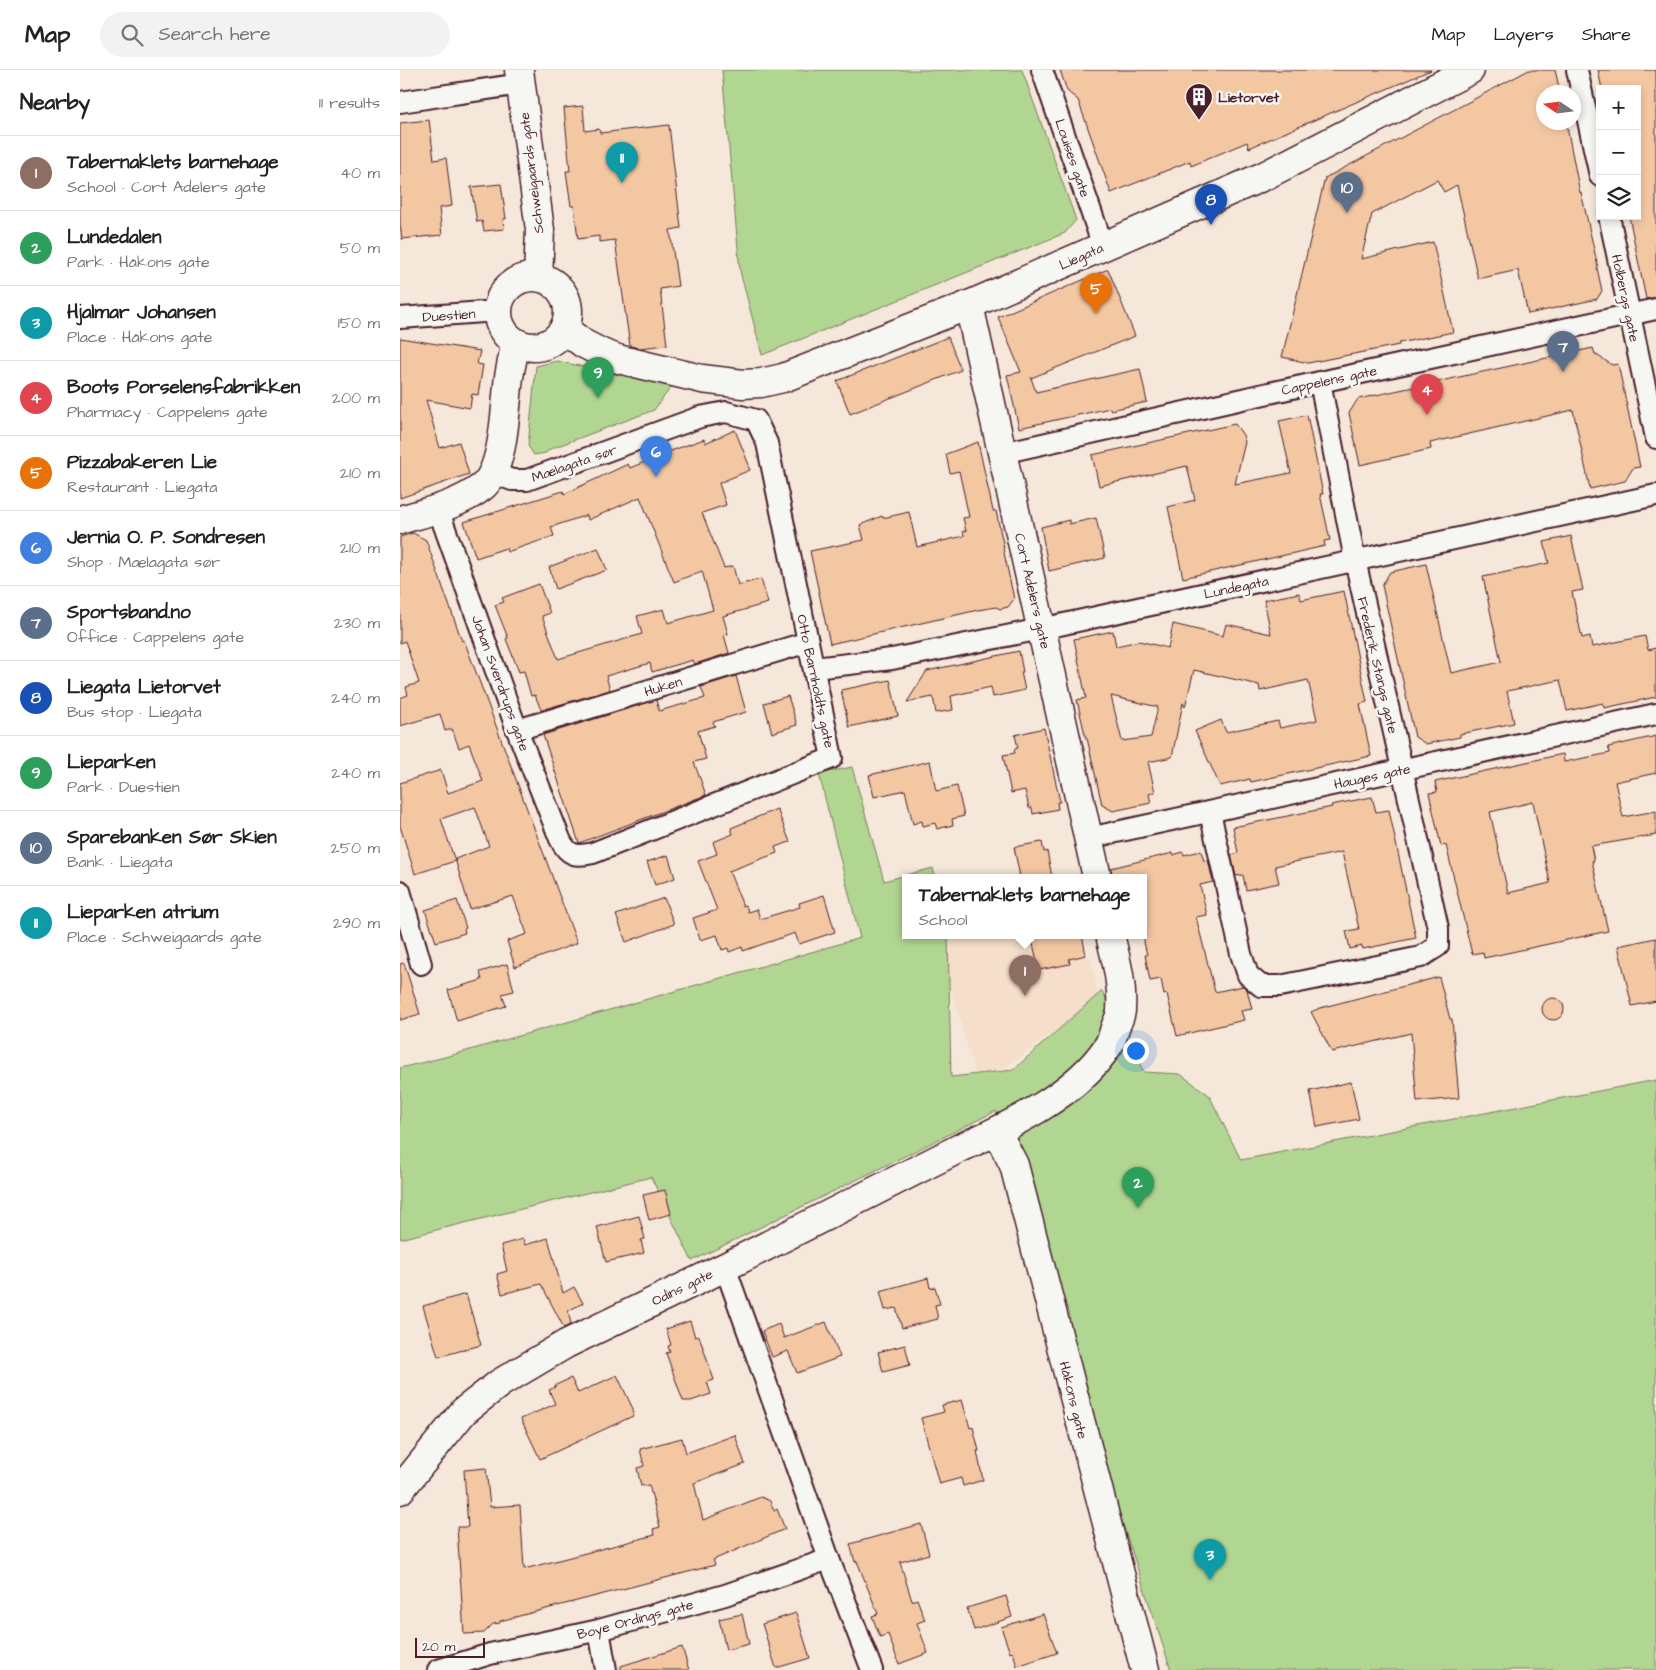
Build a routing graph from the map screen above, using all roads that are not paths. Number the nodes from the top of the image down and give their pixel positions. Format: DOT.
graph roads {
  1 [pos="1042,70"];
  2 [pos="1470,70"];
  3 [pos="1576,70"];
  4 [pos="520,77"];
  5 [pos="400,102"];
  6 [pos="1600,175"];
  7 [pos="1610,220"];
  8 [pos="1103,246"];
  9 [pos="538,276"];
  10 [pos="969,304"];
  11 [pos="1656,309"];
  12 [pos="497,312"];
  13 [pos="1630,315"];
  14 [pos="400,318"];
  15 [pos="564,328"];
  16 [pos="516,343"];
  17 [pos="1320,382"];
  18 [pos="756,420"];
  19 [pos="1656,438"];
  20 [pos="1002,453"];
  21 [pos="493,473"];
  22 [pos="1656,495"];
  23 [pos="438,509"];
  24 [pos="400,520"];
  25 [pos="1355,560"];
  26 [pos="1041,629"];
  27 [pos="808,642"];
  28 [pos="814,668"];
  29 [pos="1656,714"];
  30 [pos="518,730"];
  31 [pos="1402,770"];
  32 [pos="1210,812"];
  33 [pos="1088,838"];
  34 [pos="571,854"];
  35 [pos="1096,874"];
  36 [pos="400,891"];
  37 [pos="1111,939"];
  38 [pos="421,964"];
  39 [pos="997,1132"];
  40 [pos="725,1267"];
  41 [pos="400,1490"];
  42 [pos="829,1559"];
  43 [pos="599,1630"];
  44 [pos="438,1670"];
  45 [pos="606,1670"];
  46 [pos="872,1670"];
  47 [pos="1145,1670"];
  1 -- 8 [label="street, Louises gate"];
  2 -- 8 [label="street, Liegata"];
  3 -- 6 [label="street"];
  4 -- 5 [label="street"];
  4 -- 9 [label="street, Schweigaards gate"];
  7 -- 13 [label="street, Holbergs gate"];
  8 -- 10 [label="street, Liegata"];
  9 -- 12 [label="street"];
  9 -- 15 [label="street"];
  10 -- 15 [label="street, Liegata"];
  10 -- 20 [label="street, Cort Adelers gate"];
  11 -- 13 [label="street, Cappelens gate"];
  12 -- 14 [label="street, Duestien"];
  12 -- 16 [label="street"];
  13 -- 17 [label="street, Cappelens gate"];
  13 -- 19 [label="street, Holbergs gate"];
  15 -- 16 [label="street"];
  16 -- 21 [label="street"];
  17 -- 20 [label="street, Cappelens gate"];
  17 -- 25 [label="street, Frederik Stangs gate"];
  18 -- 21 [label="street, Mælagata sør"];
  18 -- 27 [label="street, Otto Barnholdts gate"];
  20 -- 26 [label="street, Cort Adelers gate"];
  21 -- 23 [label="street"];
  22 -- 25 [label="street, Lundegata"];
  23 -- 24 [label="street"];
  23 -- 30 [label="street, Johan Sverdrups gate"];
  25 -- 26 [label="street, Lundegata"];
  25 -- 31 [label="street, Frederik Stangs gate"];
  26 -- 28 [label="street, Lundegata"];
  26 -- 33 [label="street, Cort Adelers gate"];
  27 -- 28 [label="street, Otto Barnholdts gate"];
  27 -- 30 [label="street, Huken"];
  28 -- 34 [label="street, Otto Barnholdts gate"];
  29 -- 31 [label="street, Hauges gate"];
  30 -- 34 [label="street, Johan Sverdrups gate"];
  31 -- 32 [label="street, Hauges gate"];
  31 -- 32 [label="street, Frederik Stangs gate"];
  32 -- 33 [label="street, Hauges gate"];
  33 -- 35 [label="street, Cort Adelers gate"];
  36 -- 38 [label="street"];
  37 -- 39 [label="street"];
  39 -- 40 [label="street, Odins gate"];
  39 -- 47 [label="street, Håkons gate"];
  40 -- 41 [label="street, Odins gate"];
  40 -- 42 [label="street"];
  42 -- 43 [label="street, Boye Ordings gate"];
  42 -- 46 [label="street"];
  43 -- 44 [label="street, Boye Ordings gate"];
  43 -- 45 [label="street"];
}
